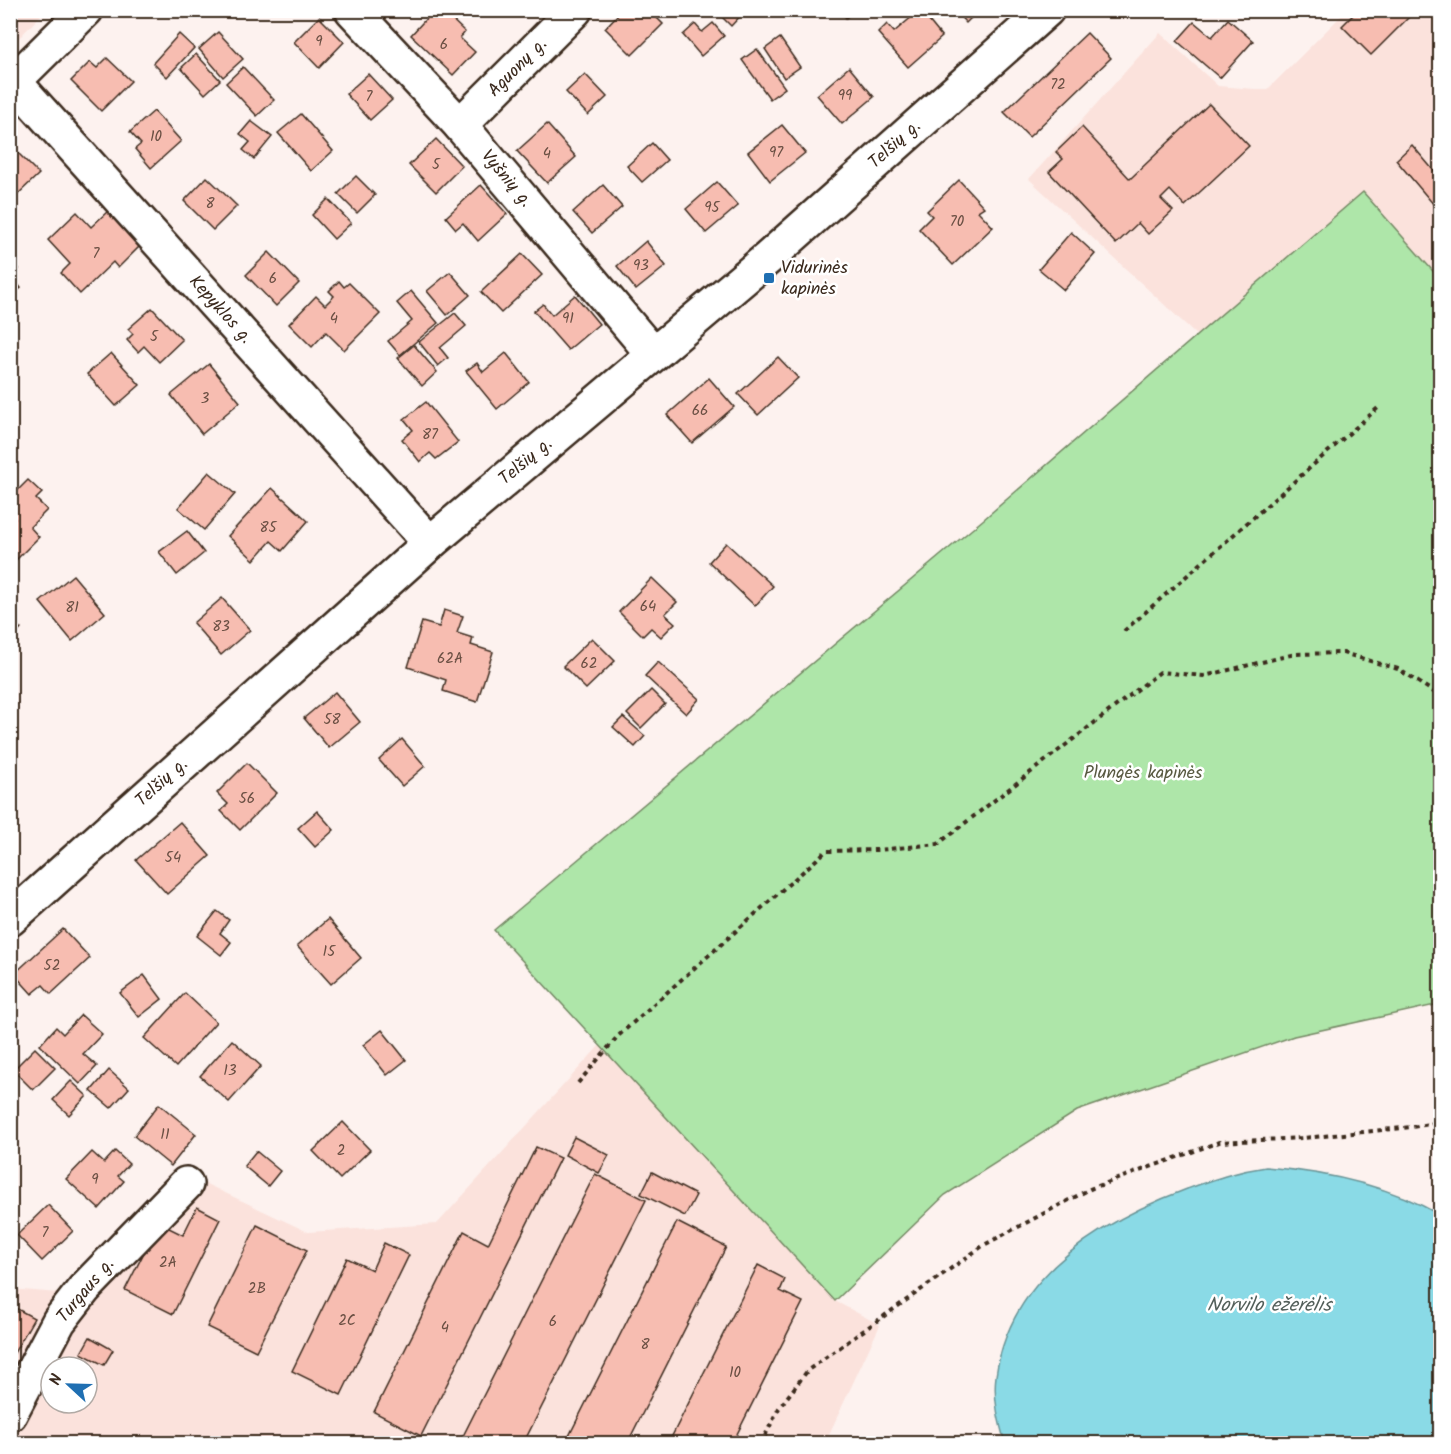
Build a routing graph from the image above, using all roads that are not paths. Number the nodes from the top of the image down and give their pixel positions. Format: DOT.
graph roads {
  1 [pos="86,10"];
  2 [pos="352,10"];
  3 [pos="575,10"];
  4 [pos="1047,10"];
  5 [pos="12,81"];
  6 [pos="460,125"];
  7 [pos="653,354"];
  8 [pos="430,543"];
  9 [pos="10,919"];
  10 [pos="186,1184"];
  11 [pos="10,1414"];
  1 -- 5 [label="street"];
  2 -- 6 [label="street, Vyšnių g."];
  3 -- 6 [label="street, Aguonų g."];
  4 -- 7 [label="street, Telšių g."];
  5 -- 8 [label="street, Kepyklos g."];
  6 -- 7 [label="street, Vyšnių g."];
  7 -- 8 [label="street, Telšių g."];
  8 -- 9 [label="street, Telšių g."];
  10 -- 11 [label="street, Turgaus g."];
}
